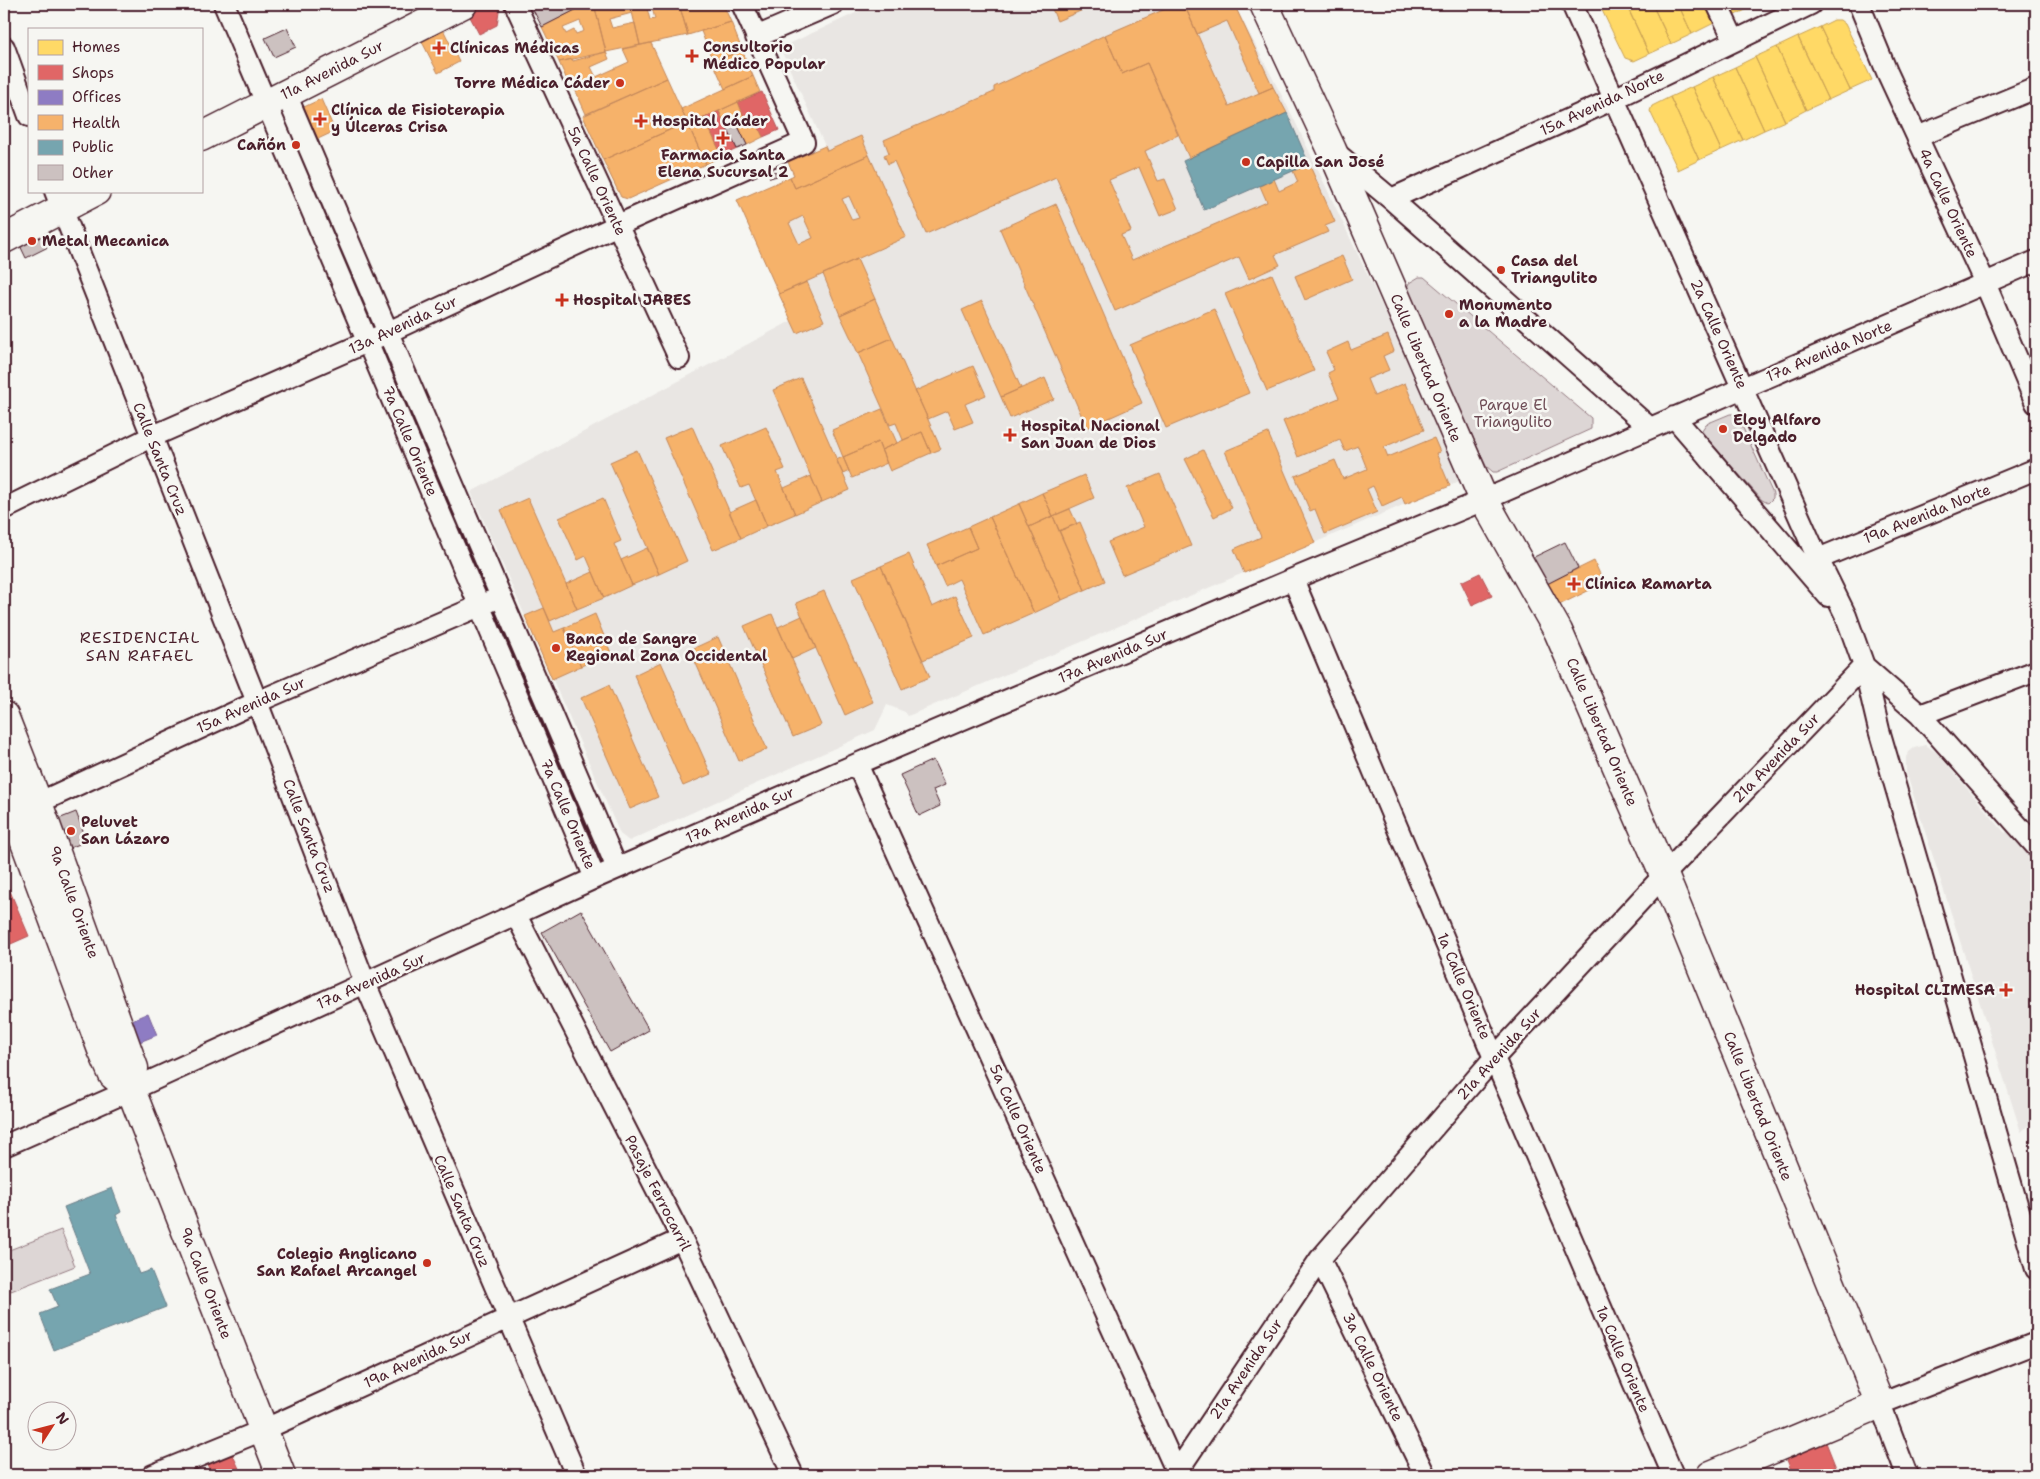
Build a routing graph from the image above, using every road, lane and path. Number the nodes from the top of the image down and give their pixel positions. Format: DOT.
graph roads {
  1 [pos="224,4"];
  2 [pos="463,4"];
  3 [pos="515,4"];
  4 [pos="742,4"];
  5 [pos="833,4"];
  6 [pos="1264,4"];
  7 [pos="1572,4"];
  8 [pos="1717,4"];
  9 [pos="1812,4"];
  10 [pos="1859,4"];
  11 [pos="756,37"];
  12 [pos="1734,40"];
  13 [pos="4,47"];
  14 [pos="2036,88"];
  15 [pos="276,99"];
  16 [pos="1614,99"];
  17 [pos="28,113"];
  18 [pos="202,136"];
  19 [pos="1917,137"];
  20 [pos="1332,150"];
  21 [pos="92,192"];
  22 [pos="1390,199"];
  23 [pos="58,200"];
  24 [pos="618,225"];
  25 [pos="4,238"];
  26 [pos="2036,261"];
  27 [pos="1985,283"];
  28 [pos="388,332"];
  29 [pos="367,342"];
  30 [pos="679,358"];
  31 [pos="1744,388"];
  32 [pos="2036,403"];
  33 [pos="1674,417"];
  34 [pos="1650,428"];
  35 [pos="152,437"];
  36 [pos="2036,469"];
  37 [pos="1484,500"];
  38 [pos="4,509"];
  39 [pos="1818,559"];
  40 [pos="1294,578"];
  41 [pos="501,597"];
  42 [pos="480,606"];
  43 [pos="1846,616"];
  44 [pos="1864,666"];
  45 [pos="2036,671"];
  46 [pos="257,702"];
  47 [pos="1920,715"];
  48 [pos="4,716"];
  49 [pos="857,764"];
  50 [pos="4,786"];
  51 [pos="19,812"];
  52 [pos="2036,846"];
  53 [pos="617,868"];
  54 [pos="1664,875"];
  55 [pos="596,878"];
  56 [pos="516,915"];
  57 [pos="365,983"];
  58 [pos="1494,1058"];
  59 [pos="130,1090"];
  60 [pos="4,1146"];
  61 [pos="682,1239"];
  62 [pos="1320,1259"];
  63 [pos="2036,1269"];
  64 [pos="508,1317"];
  65 [pos="2036,1342"];
  66 [pos="1880,1404"];
  67 [pos="264,1430"];
  68 [pos="1177,1474"];
  69 [pos="153,1475"];
  70 [pos="281,1475"];
  71 [pos="576,1475"];
  72 [pos="792,1475"];
  73 [pos="1425,1475"];
  74 [pos="1673,1475"];
  75 [pos="1711,1475"];
  76 [pos="1907,1475"];
  1 -- 15 [label="street, 7a Calle Oriente"];
  2 -- 15 [label="main road, 11a Avenida Sur"];
  3 -- 24 [label="street, 5a Calle Oriente"];
  4 -- 11 [label="street"];
  5 -- 11 [label="street"];
  6 -- 20 [label="main road, Calle Libertad Oriente"];
  7 -- 16 [label="street, 2a Calle Oriente"];
  8 -- 12 [label="street"];
  9 -- 12 [label="street, 15a Avenida Norte"];
  10 -- 19 [label="street, 4a Calle Oriente"];
  11 -- 24 [label="street, 13a Avenida Sur"];
  12 -- 16 [label="street, 15a Avenida Norte"];
  13 -- 17 [label="street"];
  14 -- 19 [label="street"];
  15 -- 18 [label="main road, 11a Avenida Sur"];
  15 -- 28 [label="street, 7a Calle Oriente"];
  15 -- 29 [label="street, 7a Calle Oriente"];
  16 -- 22 [label="street, 15a Avenida Norte"];
  16 -- 31 [label="street, 2a Calle Oriente"];
  19 -- 27 [label="street, 4a Calle Oriente"];
  20 -- 22 [label="street"];
  20 -- 37 [label="main road, Calle Libertad Oriente"];
  21 -- 23 [label="main road"];
  22 -- 34 [label="street"];
  23 -- 25 [label="main road"];
  23 -- 35 [label="street, Calle Santa Cruz"];
  24 -- 28 [label="street, 13a Avenida Sur"];
  24 -- 30 [label="street, 5a Calle Oriente"];
  26 -- 27 [label="street, 17a Avenida Norte"];
  27 -- 31 [label="street, 17a Avenida Norte"];
  27 -- 32 [label="street, 4a Calle Oriente"];
  28 -- 29 [label="street, 13a Avenida Sur"];
  28 -- 41 [label="street, 7a Calle Oriente"];
  29 -- 35 [label="street, 13a Avenida Sur"];
  29 -- 42 [label="street, 7a Calle Oriente"];
  31 -- 33 [label="street, 17a Avenida Norte"];
  31 -- 39 [label="street, 2a Calle Oriente"];
  33 -- 34 [label="street, 17a Avenida Norte"];
  33 -- 43 [label="street"];
  34 -- 37 [label="street, 17a Avenida Norte"];
  35 -- 38 [label="street, 13a Avenida Sur"];
  35 -- 46 [label="street, Calle Santa Cruz"];
  36 -- 39 [label="street, 19a Avenida Norte"];
  37 -- 40 [label="street, 17a Avenida Sur"];
  37 -- 54 [label="main road, Calle Libertad Oriente"];
  39 -- 43 [label="street, 2a Calle Oriente"];
  40 -- 49 [label="street, 17a Avenida Sur"];
  40 -- 58 [label="street, 1a Calle Oriente"];
  41 -- 42 [label="street, 15a Avenida Sur"];
  41 -- 53 [label="street, 7a Calle Oriente"];
  42 -- 46 [label="street, 15a Avenida Sur"];
  42 -- 55 [label="street, 7a Calle Oriente"];
  43 -- 44 [label="street, 2a Calle Oriente"];
  44 -- 47 [label="street"];
  44 -- 54 [label="street, 21a Avenida Sur"];
  44 -- 63 [label="street, 2a Calle Oriente"];
  45 -- 47 [label="street"];
  46 -- 51 [label="street, 15a Avenida Sur"];
  46 -- 57 [label="street, Calle Santa Cruz"];
  47 -- 52 [label="street"];
  48 -- 51 [label="main road, 9a Calle Oriente"];
  49 -- 53 [label="street, 17a Avenida Sur"];
  49 -- 68 [label="street, 5a Calle Oriente"];
  50 -- 51 [label="main road, 9a Calle Oriente"];
  51 -- 59 [label="main road, 9a Calle Oriente"];
  53 -- 55 [label="street, 17a Avenida Sur"];
  54 -- 58 [label="street, 21a Avenida Sur"];
  54 -- 66 [label="main road, Calle Libertad Oriente"];
  55 -- 56 [label="street, 17a Avenida Sur"];
  56 -- 57 [label="street, 17a Avenida Sur"];
  56 -- 61 [label="street, Pasaje Ferrocarril"];
  57 -- 59 [label="street, 17a Avenida Sur"];
  57 -- 64 [label="street, Calle Santa Cruz"];
  58 -- 62 [label="street, 21a Avenida Sur"];
  58 -- 74 [label="street, 1a Calle Oriente"];
  59 -- 60 [label="street, 17a Avenida Sur"];
  59 -- 67 [label="main road, 9a Calle Oriente"];
  61 -- 64 [label="street, 19a Avenida Sur"];
  61 -- 72 [label="street, Pasaje Ferrocarril"];
  62 -- 68 [label="street, 21a Avenida Sur"];
  62 -- 73 [label="street, 3a Calle Oriente"];
  64 -- 67 [label="street, 19a Avenida Sur"];
  64 -- 71 [label="street, Calle Santa Cruz"];
  65 -- 66 [label="street"];
  66 -- 75 [label="main road"];
  66 -- 76 [label="street, Calle Libertad Oriente"];
  67 -- 69 [label="street, 19a Avenida Sur"];
  67 -- 70 [label="main road, 9a Calle Oriente"];
}
